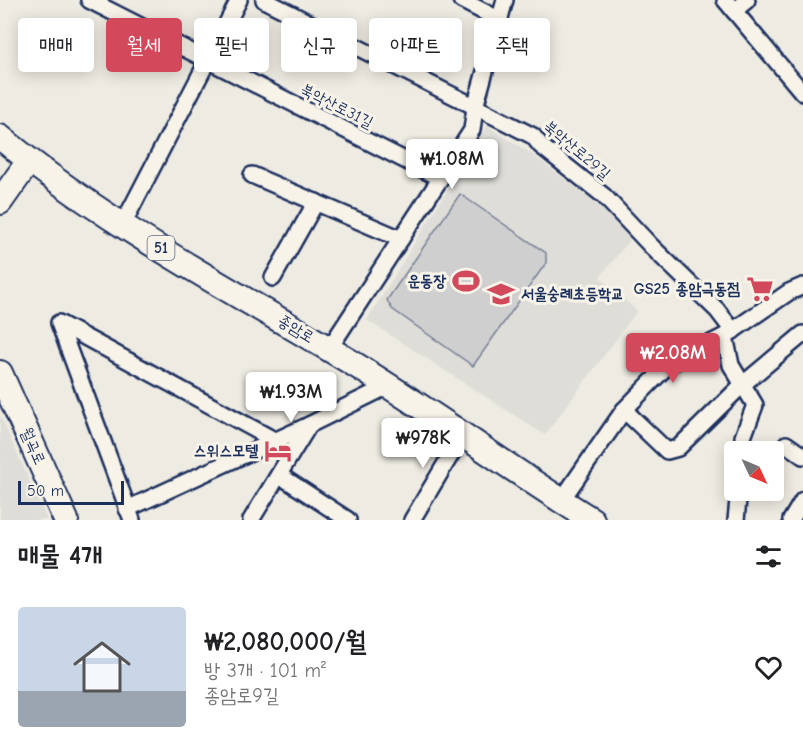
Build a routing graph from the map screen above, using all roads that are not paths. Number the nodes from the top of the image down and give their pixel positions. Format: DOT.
graph roads {
  1 [pos="89,0"];
  2 [pos="239,0"];
  3 [pos="264,0"];
  4 [pos="461,0"];
  5 [pos="505,0"];
  6 [pos="747,0"];
  7 [pos="729,6"];
  8 [pos="230,18"];
  9 [pos="496,18"];
  10 [pos="500,18"];
  11 [pos="194,54"];
  12 [pos="201,72"];
  13 [pos="229,72"];
  14 [pos="485,72"];
  15 [pos="803,93"];
  16 [pos="475,107"];
  17 [pos="0,137"];
  18 [pos="30,161"];
  19 [pos="252,175"];
  20 [pos="440,178"];
  21 [pos="0,202"];
  22 [pos="316,202"];
  23 [pos="122,225"];
  24 [pos="401,238"];
  25 [pos="273,278"];
  26 [pos="803,286"];
  27 [pos="729,334"];
  28 [pos="803,334"];
  29 [pos="328,349"];
  30 [pos="0,373"];
  31 [pos="742,385"];
  32 [pos="388,386"];
  33 [pos="624,410"];
  34 [pos="309,425"];
  35 [pos="462,436"];
  36 [pos="276,441"];
  37 [pos="743,441"];
  38 [pos="786,444"];
  39 [pos="803,456"];
  40 [pos="279,475"];
  41 [pos="803,500"];
  42 [pos="561,501"];
  43 [pos="738,501"];
  44 [pos="129,514"];
  45 [pos="66,520"];
  46 [pos="251,520"];
  47 [pos="348,520"];
  48 [pos="412,520"];
  49 [pos="591,520"];
  50 [pos="736,520"];
  51 [pos="791,520"];
  1 -- 11 [label="street, 북악산로31길"];
  2 -- 8 [label="street"];
  3 -- 16 [label="street, 북악산로29길"];
  4 -- 9 [label="street"];
  5 -- 10 [label="street"];
  6 -- 7 [label="street"];
  7 -- 15 [label="street"];
  12 -- 23 [label="street"];
  13 -- 20 [label="street, 북악산로31길"];
  14 -- 16 [label="street"];
  16 -- 20 [label="street"];
  16 -- 27 [label="street, 북악산로29길"];
  17 -- 18 [label="main road, 종암로 / 51"];
  18 -- 21 [label="main road"];
  18 -- 23 [label="main road, 종암로 / 51"];
  19 -- 22 [label="street"];
  20 -- 24 [label="street"];
  22 -- 24 [label="street"];
  22 -- 25 [label="street"];
  23 -- 29 [label="main road, 종암로 / 51"];
  24 -- 29 [label="street"];
  26 -- 27 [label="street"];
  27 -- 31 [label="street"];
  27 -- 33 [label="street"];
  28 -- 31 [label="street"];
  29 -- 32 [label="main road, 종암로 / 51"];
  30 -- 45 [label="main road, 월곡로"];
  31 -- 33 [label="street"];
  31 -- 37 [label="street"];
  32 -- 34 [label="street"];
  32 -- 35 [label="main road, 종암로 / 51"];
  33 -- 42 [label="street"];
  34 -- 36 [label="street"];
  34 -- 40 [label="street"];
  35 -- 42 [label="main road, 종암로 / 51"];
  35 -- 48 [label="street"];
  36 -- 44 [label="street"];
  36 -- 44 [label="street"];
  38 -- 39 [label="street"];
  40 -- 46 [label="street"];
  40 -- 47 [label="street"];
  41 -- 51 [label="street"];
  42 -- 49 [label="main road, 종암로 / 51"];
  43 -- 50 [label="street"];
}
